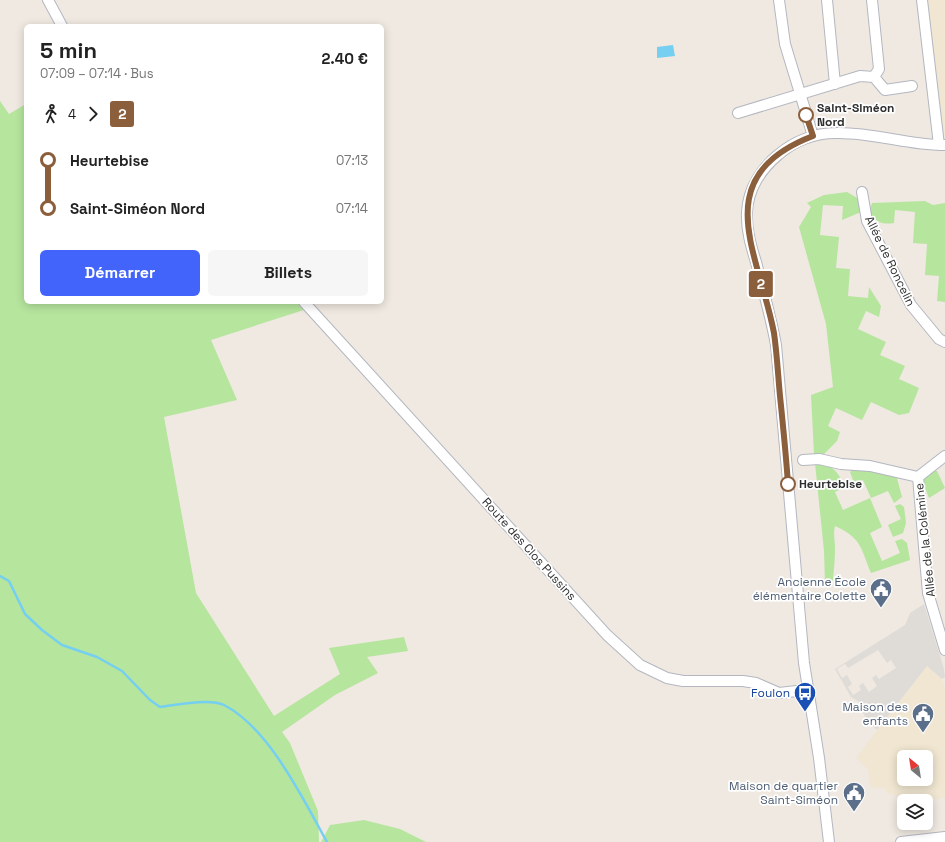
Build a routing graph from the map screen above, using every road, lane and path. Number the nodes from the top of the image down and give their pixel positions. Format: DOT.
graph roads {
  1 [pos="48,0"];
  2 [pos="779,0"];
  3 [pos="827,0"];
  4 [pos="872,0"];
  5 [pos="922,0"];
  6 [pos="61,24"];
  7 [pos="874,77"];
  8 [pos="835,84"];
  9 [pos="912,86"];
  10 [pos="800,94"];
  11 [pos="738,113"];
  12 [pos="813,136"];
  13 [pos="942,145"];
  14 [pos="862,192"];
  15 [pos="306,304"];
  16 [pos="945,342"];
  17 [pos="945,456"];
  18 [pos="803,460"];
  19 [pos="918,477"];
  20 [pos="945,650"];
  21 [pos="809,693"];
  22 [pos="945,837"];
  23 [pos="829,842"];
  24 [pos="901,842"];
  1 -- 6 [label="street"];
  2 -- 10 [label="street"];
  3 -- 8 [label="street"];
  4 -- 7 [label="street"];
  5 -- 13 [label="street"];
  7 -- 8 [label="street"];
  7 -- 9 [label="street"];
  8 -- 10 [label="street"];
  10 -- 11 [label="street"];
  10 -- 12 [label="street"];
  12 -- 13 [label="street"];
  12 -- 21 [label="street"];
  14 -- 16 [label="street, Allée de Roncelin"];
  15 -- 21 [label="street, Route des Clos Pussins"];
  17 -- 19 [label="street"];
  18 -- 19 [label="street"];
  19 -- 20 [label="street, Allée de la Colémine"];
  21 -- 23 [label="street"];
  22 -- 24 [label="street"];
}
